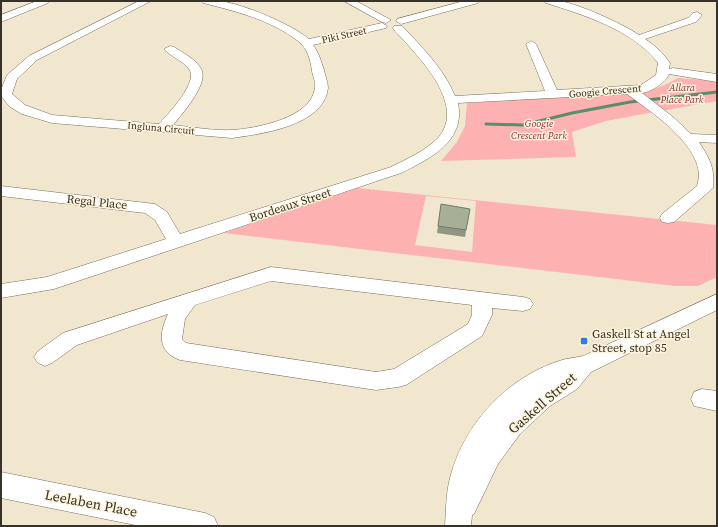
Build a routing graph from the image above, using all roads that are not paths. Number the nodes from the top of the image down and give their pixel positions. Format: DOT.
graph roads {
  1 [pos="45,1"];
  2 [pos="146,1"];
  3 [pos="206,1"];
  4 [pos="349,1"];
  5 [pos="450,1"];
  6 [pos="475,1"];
  7 [pos="556,2"];
  8 [pos="460,6"];
  9 [pos="697,15"];
  10 [pos="1,19"];
  11 [pos="392,24"];
  12 [pos="644,36"];
  13 [pos="306,43"];
  14 [pos="531,44"];
  15 [pos="170,49"];
  16 [pos="673,72"];
  17 [pos="717,78"];
  18 [pos="630,90"];
  19 [pos="4,95"];
  20 [pos="553,95"];
  21 [pos="452,100"];
  22 [pos="163,128"];
  23 [pos="691,138"];
  24 [pos="717,139"];
  25 [pos="1,191"];
  26 [pos="668,218"];
  27 [pos="176,242"];
  28 [pos="1,291"];
  29 [pos="482,299"];
  30 [pos="188,300"];
  31 [pos="717,301"];
  32 [pos="522,304"];
  33 [pos="45,357"];
  34 [pos="1,485"];
  35 [pos="458,525"];
  36 [pos="205,526"];
  1 -- 10 [label="street"];
  2 -- 19 [label="street, Ingluna Circuit"];
  3 -- 13 [label="street, Ingluna Circuit"];
  4 -- 11 [label="street, Bordeaux Street"];
  5 -- 8 [label="street"];
  6 -- 8 [label="street, Piki Street"];
  7 -- 12 [label="street"];
  8 -- 11 [label="street, Piki Street"];
  9 -- 12 [label="street"];
  11 -- 13 [label="street, Piki Street"];
  11 -- 21 [label="street, Bordeaux Street"];
  12 -- 16 [label="street"];
  13 -- 22 [label="street, Ingluna Circuit"];
  14 -- 20 [label="street"];
  15 -- 22 [label="street"];
  16 -- 17 [label="street"];
  16 -- 18 [label="street, Googie Crescent"];
  18 -- 20 [label="street, Googie Crescent"];
  18 -- 23 [label="street"];
  19 -- 22 [label="street, Ingluna Circuit"];
  20 -- 21 [label="street, Googie Crescent"];
  21 -- 27 [label="street, Bordeaux Street"];
  23 -- 24 [label="street"];
  23 -- 26 [label="street"];
  25 -- 27 [label="street, Regal Place"];
  27 -- 28 [label="street, Bordeaux Street"];
  29 -- 30 [label="street"];
  29 -- 30 [label="street"];
  29 -- 32 [label="street"];
  30 -- 33 [label="street"];
  31 -- 35 [label="street, Gaskell Street"];
  34 -- 36 [label="street, Leelaben Place"];
}
